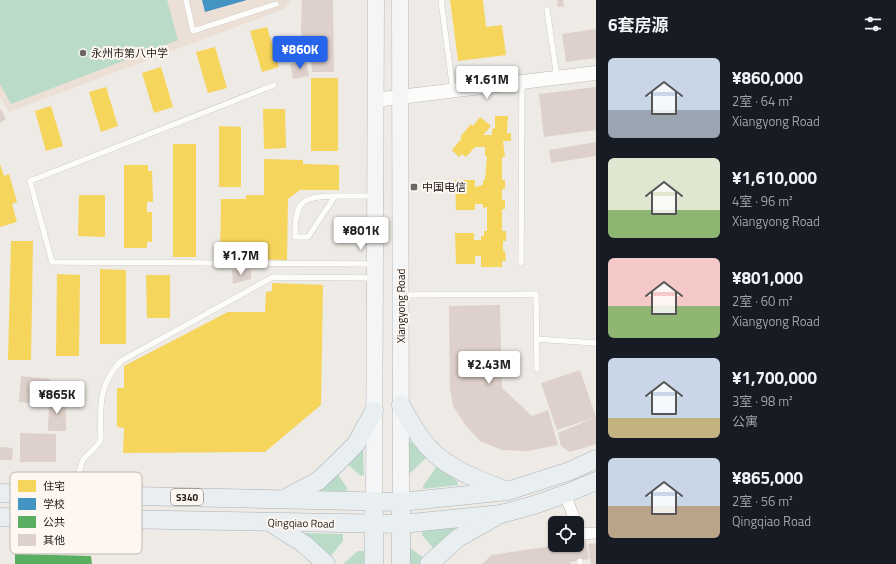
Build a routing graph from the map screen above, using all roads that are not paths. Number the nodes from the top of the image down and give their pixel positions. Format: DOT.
graph roads {
  1 [pos="186,0"];
  2 [pos="376,0"];
  3 [pos="400,0"];
  4 [pos="441,0"];
  5 [pos="276,4"];
  6 [pos="547,10"];
  7 [pos="596,73"];
  8 [pos="557,78"];
  9 [pos="522,82"];
  10 [pos="274,85"];
  11 [pos="453,91"];
  12 [pos="399,97"];
  13 [pos="375,100"];
  14 [pos="335,196"];
  15 [pos="375,196"];
  16 [pos="521,263"];
  17 [pos="375,271"];
  18 [pos="401,294"];
  19 [pos="536,339"];
  20 [pos="596,343"];
  21 [pos="537,369"];
  22 [pos="401,405"];
  23 [pos="374,412"];
  24 [pos="596,459"];
  25 [pos="80,472"];
  26 [pos="596,481"];
  27 [pos="503,492"];
  28 [pos="0,493"];
  29 [pos="10,493"];
  30 [pos="566,494"];
  31 [pos="142,496"];
  32 [pos="280,499"];
  33 [pos="374,502"];
  34 [pos="401,502"];
  35 [pos="501,514"];
  36 [pos="573,516"];
  37 [pos="0,517"];
  38 [pos="10,517"];
  39 [pos="142,520"];
  40 [pos="273,523"];
  41 [pos="401,524"];
  42 [pos="374,525"];
  43 [pos="584,532"];
  44 [pos="596,533"];
  45 [pos="326,564"];
  46 [pos="374,564"];
  47 [pos="401,564"];
  48 [pos="430,564"];
  1 -- 5 [label="lane"];
  2 -- 13 [label="main road"];
  3 -- 12 [label="main road, Xiangyong Road"];
  4 -- 11 [label="lane"];
  6 -- 8 [label="lane"];
  7 -- 8 [label="street"];
  8 -- 9 [label="street"];
  9 -- 11 [label="street"];
  9 -- 16 [label="lane"];
  10 -- 17 [label="lane"];
  11 -- 12 [label="street"];
  12 -- 13 [label="street"];
  12 -- 18 [label="main road, Xiangyong Road"];
  13 -- 15 [label="main road"];
  14 -- 14 [label="lane"];
  14 -- 15 [label="lane"];
  15 -- 17 [label="main road"];
  17 -- 23 [label="main road"];
  17 -- 25 [label="lane"];
  18 -- 19 [label="lane"];
  18 -- 22 [label="main road, Xiangyong Road"];
  19 -- 20 [label="lane"];
  19 -- 21 [label="lane"];
  22 -- 27 [label="main road"];
  22 -- 34 [label="main road, Xiangyong Road"];
  23 -- 32 [label="main road"];
  23 -- 33 [label="main road"];
  24 -- 27 [label="main road, Qingqiao Road"];
  26 -- 30 [label="main road, Qingqiao Road"];
  27 -- 34 [label="main road, Qingqiao Road"];
  27 -- 35 [label="main road"];
  28 -- 29 [label="main road, Qingqiao Road / S340"];
  30 -- 35 [label="main road, Qingqiao Road"];
  30 -- 36 [label="street"];
  31 -- 32 [label="main road, Qingqiao Road / S340"];
  32 -- 33 [label="main road, Qingqiao Road / S340"];
  32 -- 40 [label="main road"];
  33 -- 34 [label="main road, Qingqiao Road / S340"];
  33 -- 42 [label="main road"];
  34 -- 41 [label="main road, Xiangyong Road"];
  35 -- 41 [label="main road, Qingqiao Road"];
  35 -- 48 [label="main road"];
  37 -- 38 [label="main road, Qingqiao Road / S340"];
  39 -- 40 [label="main road, Qingqiao Road / S340"];
  40 -- 42 [label="main road, Qingqiao Road"];
  40 -- 45 [label="main road"];
  41 -- 42 [label="main road, Qingqiao Road"];
  41 -- 47 [label="main road, Xiangyong Road"];
  42 -- 46 [label="main road"];
  43 -- 44 [label="street"];
}
